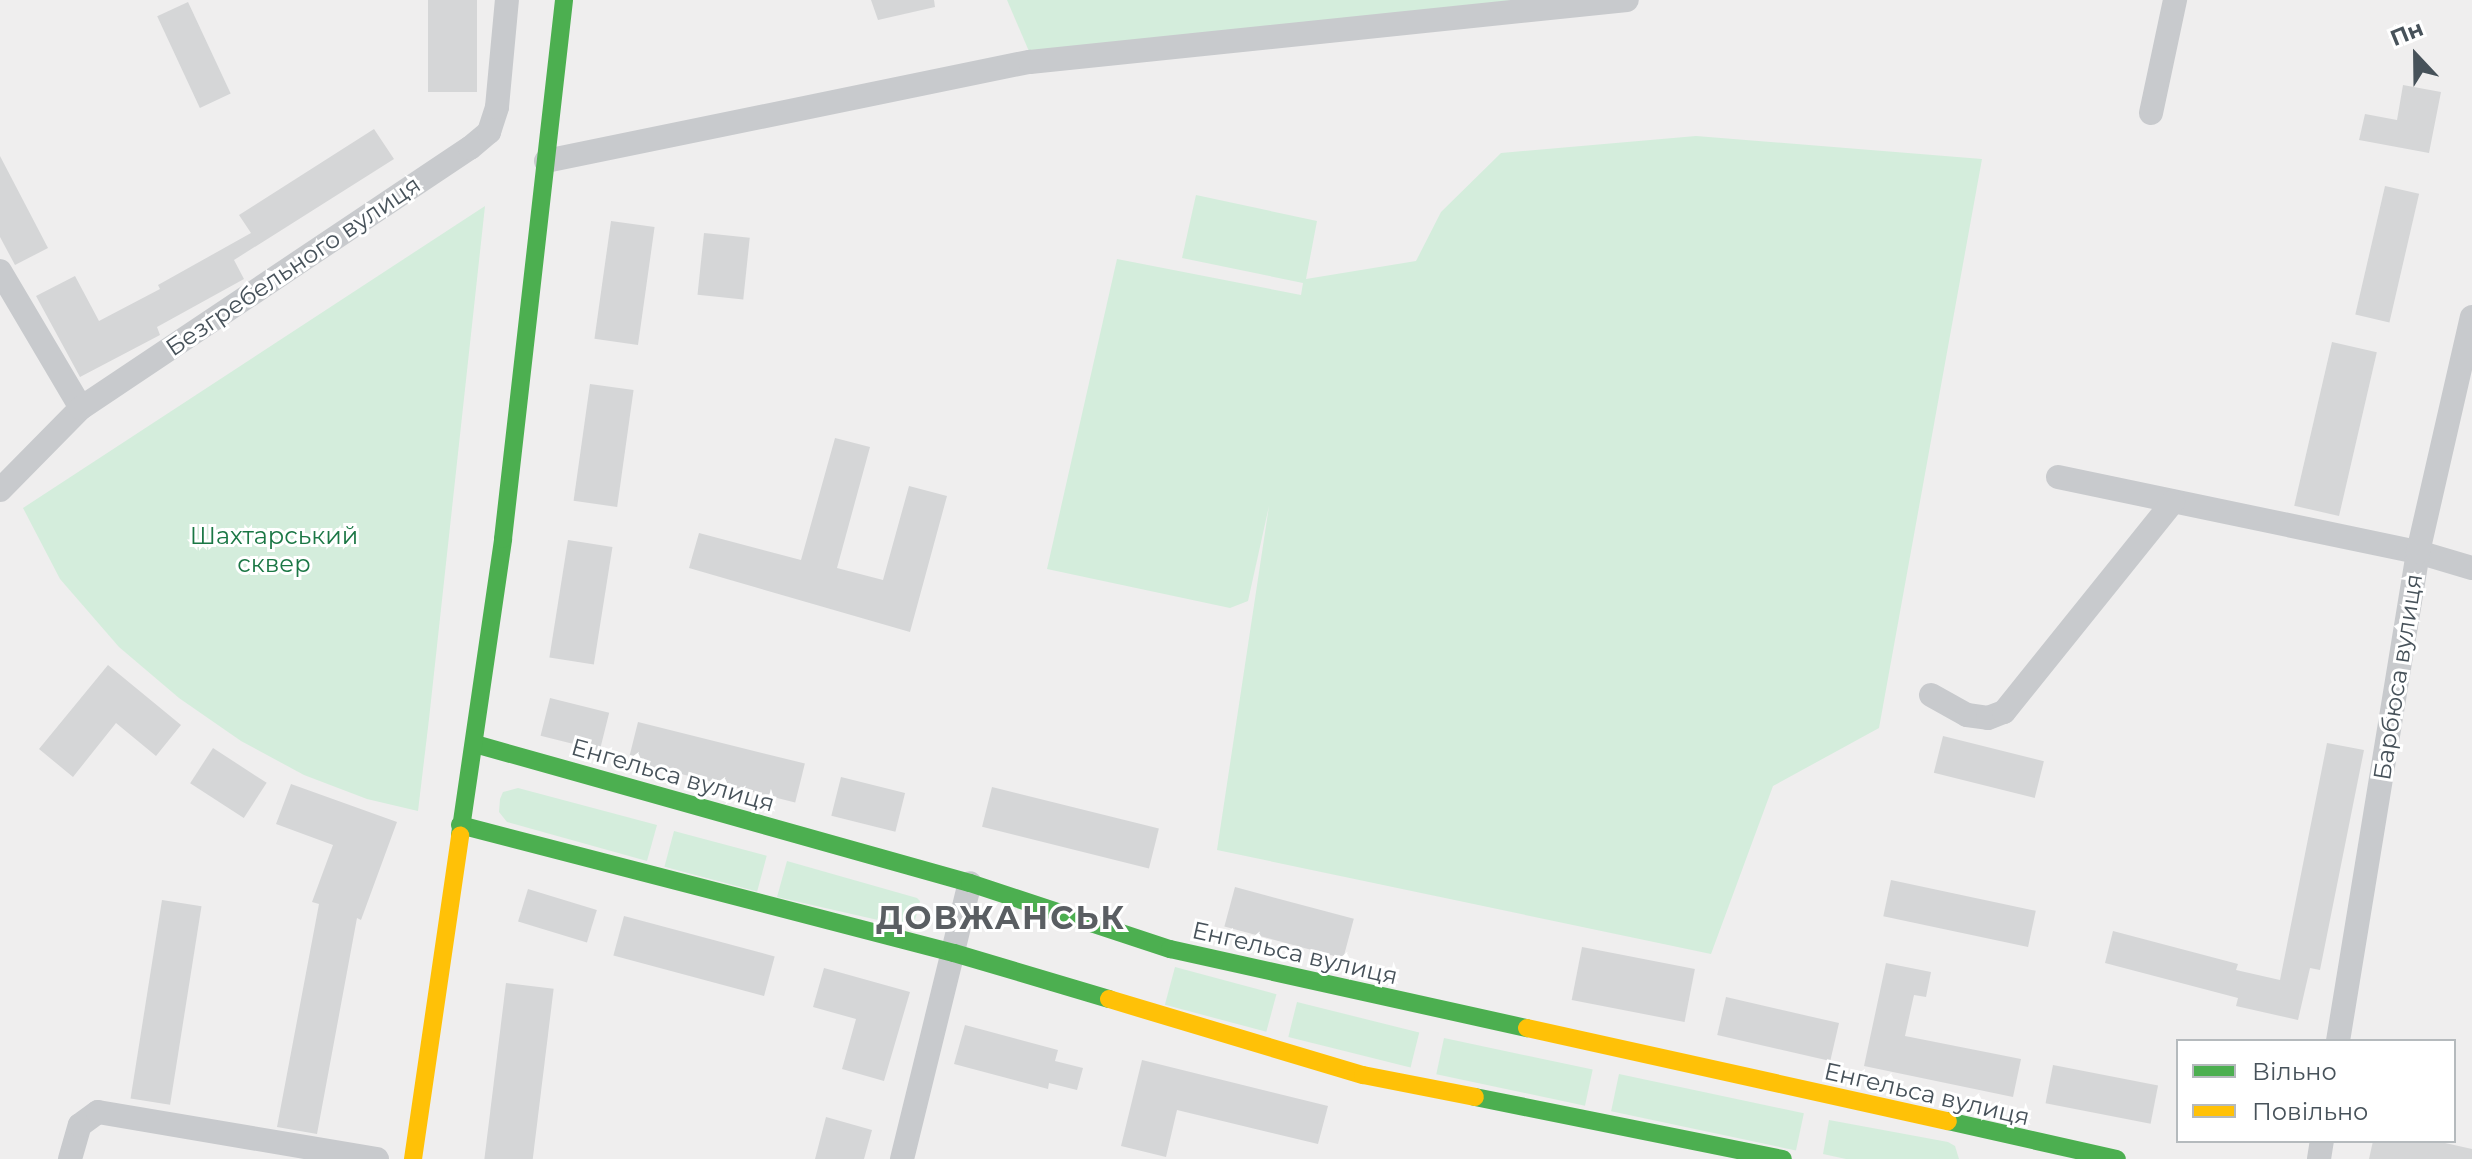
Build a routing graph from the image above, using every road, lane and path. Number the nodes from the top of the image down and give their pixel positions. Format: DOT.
graph roads {
  1 [pos="507,0"];
  2 [pos="564,0"];
  3 [pos="1627,0"];
  4 [pos="2175,0"];
  5 [pos="2151,113"];
  6 [pos="546,161"];
  7 [pos="0,271"];
  8 [pos="2472,317"];
  9 [pos="81,408"];
  10 [pos="2058,477"];
  11 [pos="0,490"];
  12 [pos="2173,502"];
  13 [pos="2418,552"];
  14 [pos="2472,568"];
  15 [pos="1931,695"];
  16 [pos="475,744"];
  17 [pos="460,825"];
  18 [pos="970,883"];
  19 [pos="954,953"];
  20 [pos="2338,1039"];
  21 [pos="2015,1139"];
  22 [pos="70,1159"];
  23 [pos="377,1159"];
  24 [pos="413,1159"];
  25 [pos="902,1159"];
  26 [pos="1783,1159"];
  27 [pos="2011,1159"];
  28 [pos="2117,1159"];
  1 -- 9 [label="street, Безгребельного вулиця"];
  2 -- 6 [label="street"];
  3 -- 6 [label="street"];
  4 -- 5 [label="street"];
  6 -- 16 [label="street"];
  7 -- 9 [label="street"];
  8 -- 13 [label="street, Барбюса вулиця"];
  9 -- 11 [label="street, Безгребельного вулиця"];
  10 -- 12 [label="street"];
  12 -- 13 [label="street"];
  12 -- 15 [label="street"];
  13 -- 14 [label="street"];
  13 -- 20 [label="street, Барбюса вулиця"];
  16 -- 17 [label="street"];
  16 -- 18 [label="street, Енгельса вулиця"];
  17 -- 19 [label="street"];
  17 -- 24 [label="street"];
  18 -- 19 [label="street"];
  18 -- 21 [label="street, Енгельса вулиця"];
  19 -- 25 [label="street"];
  19 -- 26 [label="street"];
  21 -- 27 [label="street"];
  21 -- 28 [label="street, Енгельса вулиця"];
  22 -- 23 [label="street"];
}
